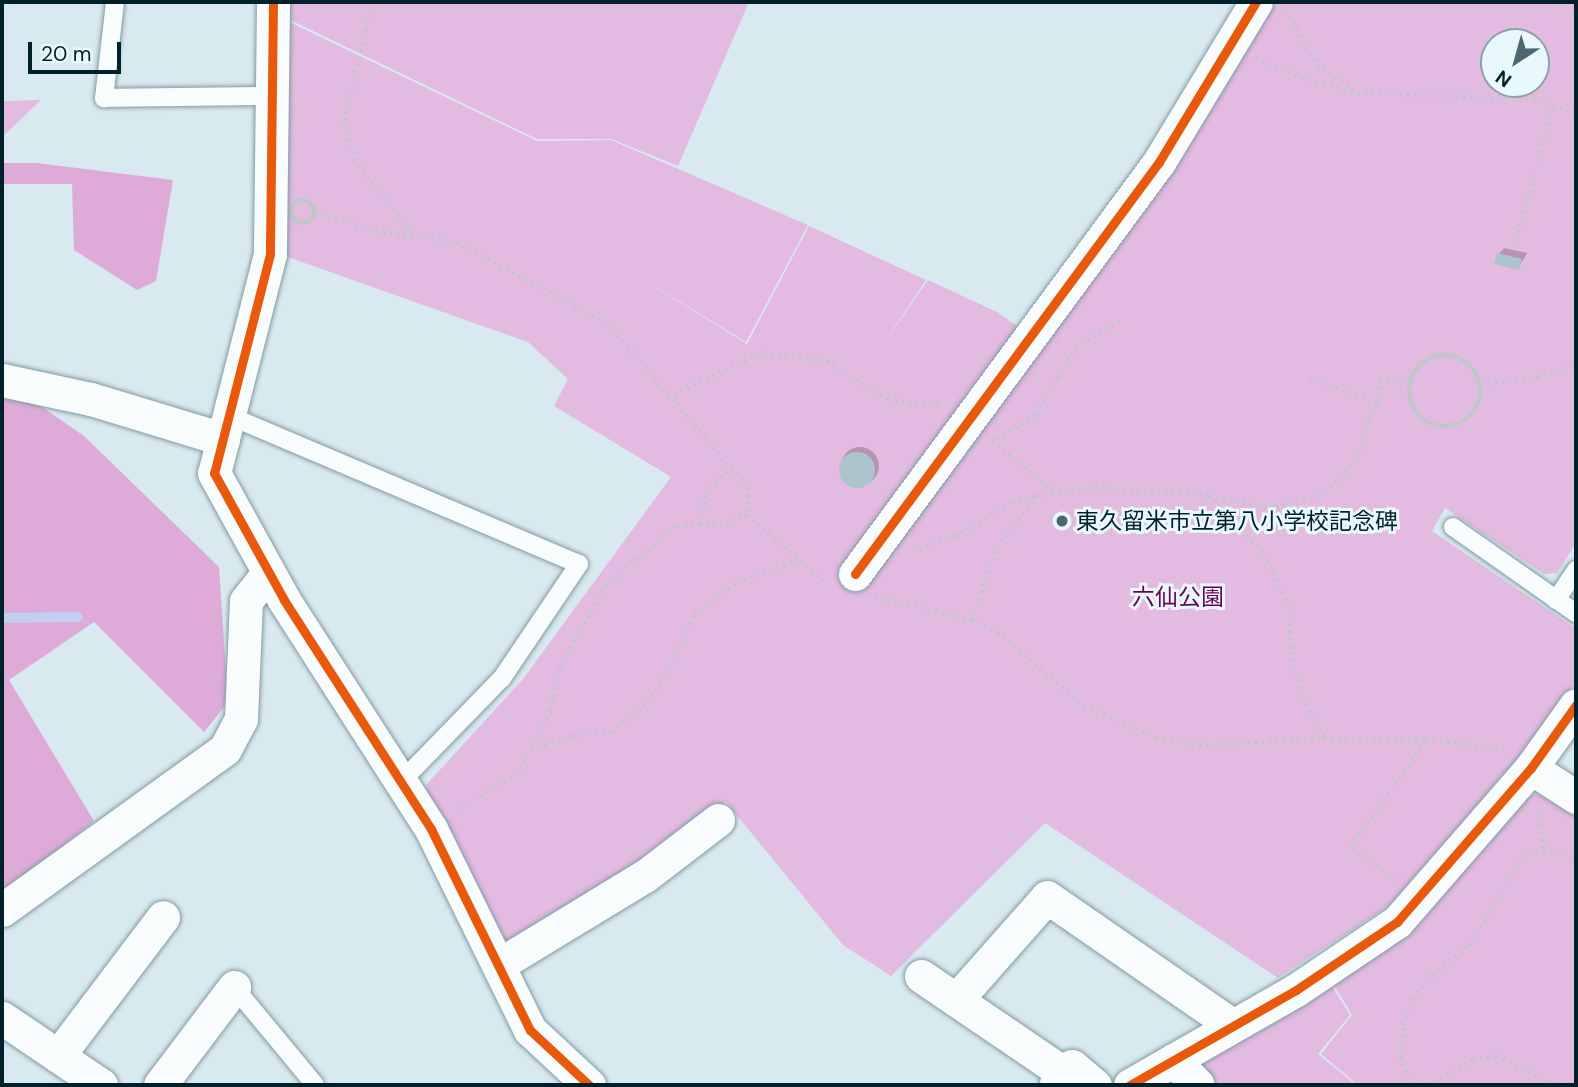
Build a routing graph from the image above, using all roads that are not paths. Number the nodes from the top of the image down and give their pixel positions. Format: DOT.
graph roads {
  1 [pos="115,2"];
  2 [pos="273,2"];
  3 [pos="1256,2"];
  4 [pos="271,96"];
  5 [pos="2,380"];
  6 [pos="227,427"];
  7 [pos="1453,527"];
  8 [pos="1576,570"];
  9 [pos="268,573"];
  10 [pos="849,584"];
  11 [pos="1556,600"];
  12 [pos="1576,613"];
  13 [pos="1576,705"];
  14 [pos="1535,763"];
  15 [pos="399,784"];
  16 [pos="1576,796"];
  17 [pos="718,820"];
  18 [pos="2,910"];
  19 [pos="163,916"];
  20 [pos="500,964"];
  21 [pos="920,976"];
  22 [pos="234,987"];
  23 [pos="956,1000"];
  24 [pos="2,1018"];
  25 [pos="1233,1026"];
  26 [pos="58,1055"];
  27 [pos="1173,1060"];
  28 [pos="1072,1081"];
  29 [pos="101,1085"];
  30 [pos="160,1085"];
  31 [pos="315,1085"];
  32 [pos="589,1085"];
  33 [pos="1130,1085"];
  34 [pos="1198,1085"];
  1 -- 4 [label="lane"];
  2 -- 4 [label="street"];
  3 -- 10 [label="street"];
  4 -- 6 [label="street"];
  5 -- 6 [label="street"];
  6 -- 9 [label="street"];
  6 -- 15 [label="lane"];
  7 -- 11 [label="lane"];
  8 -- 11 [label="lane"];
  9 -- 15 [label="street"];
  9 -- 18 [label="street"];
  11 -- 12 [label="lane"];
  13 -- 14 [label="street"];
  14 -- 16 [label="street"];
  14 -- 25 [label="street"];
  15 -- 20 [label="street"];
  17 -- 20 [label="street"];
  19 -- 26 [label="street"];
  20 -- 32 [label="street"];
  21 -- 23 [label="street"];
  22 -- 30 [label="street"];
  22 -- 31 [label="lane"];
  23 -- 25 [label="street"];
  23 -- 28 [label="street"];
  24 -- 26 [label="street"];
  25 -- 27 [label="street"];
  26 -- 29 [label="street"];
  27 -- 33 [label="street"];
  27 -- 34 [label="street"];
}
